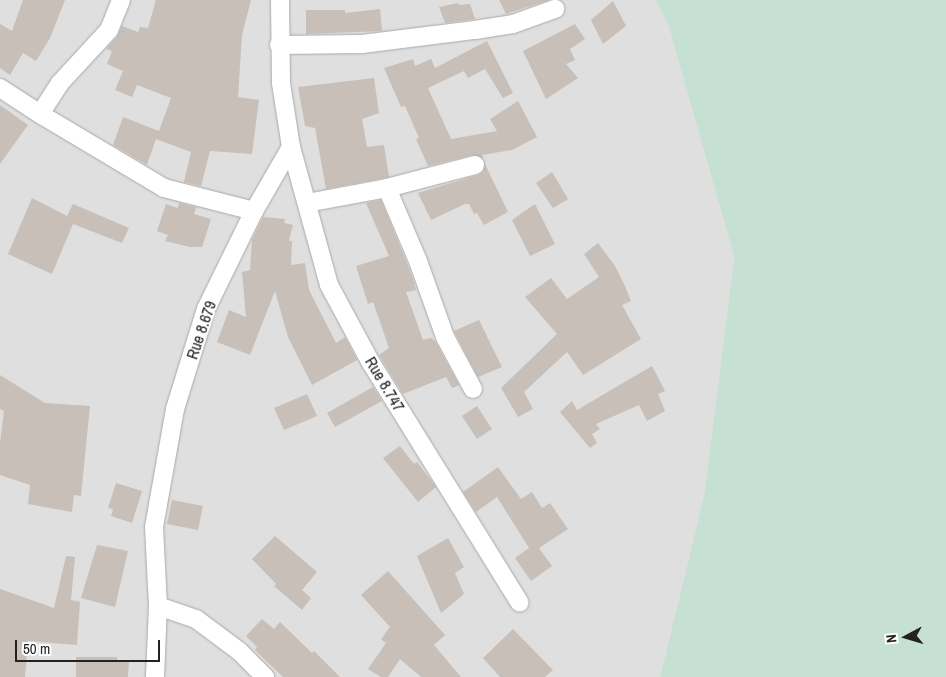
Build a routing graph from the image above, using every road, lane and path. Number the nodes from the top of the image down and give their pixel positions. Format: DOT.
graph roads {
  1 [pos="121,0"];
  2 [pos="280,0"];
  3 [pos="555,9"];
  4 [pos="279,45"];
  5 [pos="0,88"];
  6 [pos="40,114"];
  7 [pos="291,147"];
  8 [pos="475,165"];
  9 [pos="387,188"];
  10 [pos="307,203"];
  11 [pos="254,211"];
  12 [pos="474,389"];
  13 [pos="520,603"];
  14 [pos="158,606"];
  15 [pos="155,677"];
  16 [pos="265,677"];
  1 -- 6 [label="street"];
  2 -- 4 [label="street"];
  3 -- 4 [label="street"];
  4 -- 7 [label="street"];
  5 -- 6 [label="street"];
  6 -- 11 [label="street"];
  7 -- 10 [label="street, Rue 8.747"];
  7 -- 11 [label="street, Rue 8.679"];
  8 -- 9 [label="street"];
  9 -- 10 [label="street"];
  9 -- 12 [label="street"];
  10 -- 13 [label="street, Rue 8.747"];
  11 -- 14 [label="street, Rue 8.679"];
  14 -- 15 [label="street, Rue 8.679"];
  14 -- 16 [label="street"];
}
